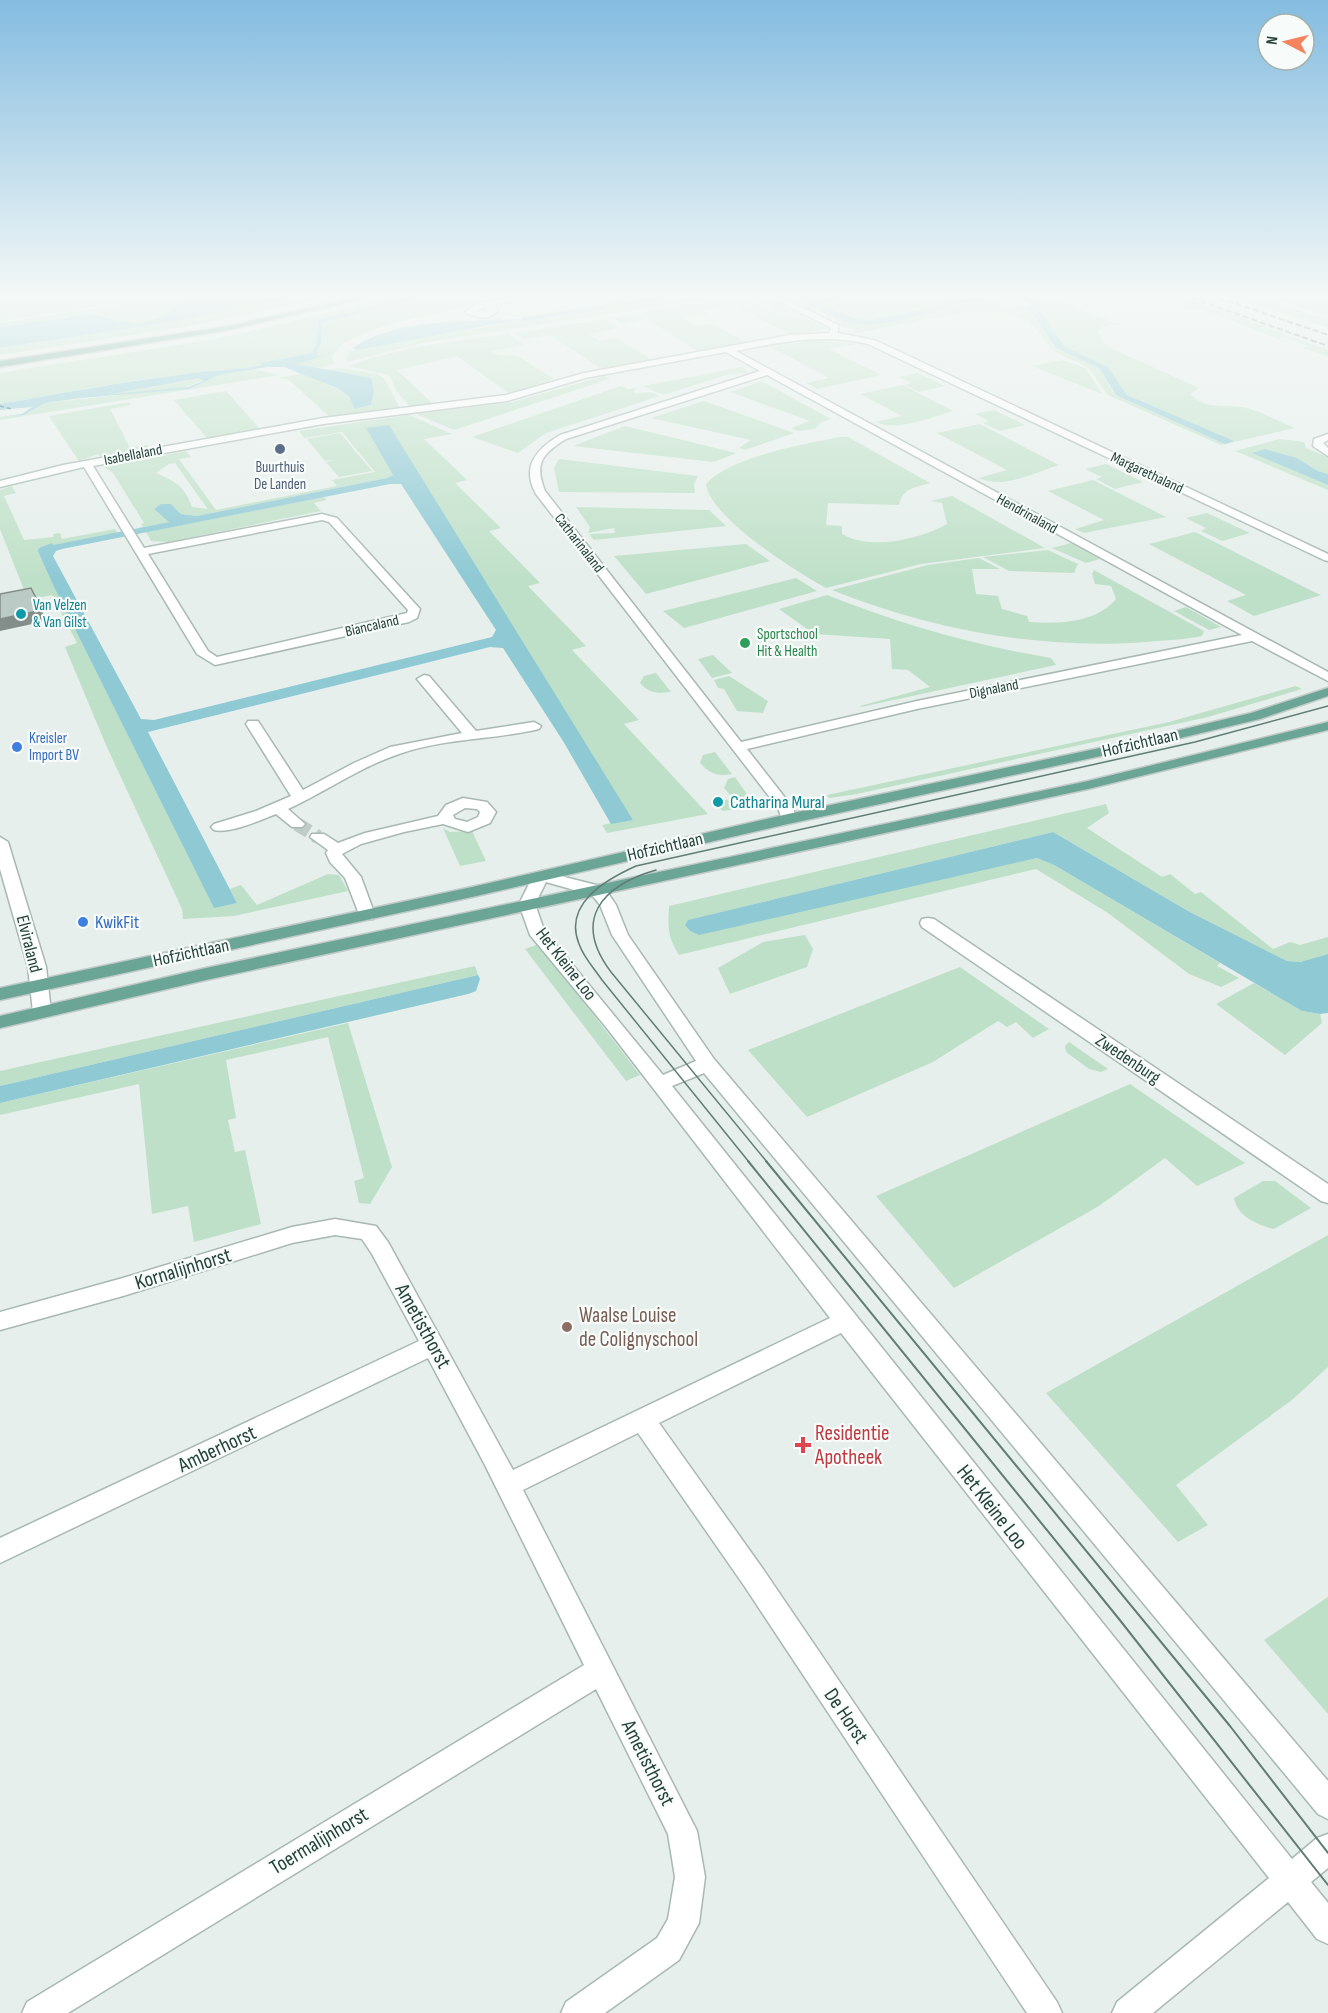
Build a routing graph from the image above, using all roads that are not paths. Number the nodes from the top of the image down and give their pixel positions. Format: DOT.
graph roads {
  1 [pos="527,392"];
  2 [pos="703,392"];
  3 [pos="803,392"];
  4 [pos="977,392"];
  5 [pos="1328,436"];
  6 [pos="1328,453"];
  7 [pos="87,464"];
  8 [pos="0,484"];
  9 [pos="141,552"];
  10 [pos="1328,558"];
  11 [pos="1252,637"];
  12 [pos="1328,677"];
  13 [pos="424,679"];
  14 [pos="1328,692"];
  15 [pos="253,724"];
  16 [pos="534,726"];
  17 [pos="1328,726"];
  18 [pos="472,736"];
  19 [pos="738,747"];
  20 [pos="300,798"];
  21 [pos="278,808"];
  22 [pos="446,819"];
  23 [pos="788,819"];
  24 [pos="297,824"];
  25 [pos="219,827"];
  26 [pos="318,837"];
  27 [pos="0,842"];
  28 [pos="338,849"];
  29 [pos="541,876"];
  30 [pos="598,891"];
  31 [pos="528,904"];
  32 [pos="367,915"];
  33 [pos="928,922"];
  34 [pos="39,986"];
  35 [pos="0,994"];
  36 [pos="42,1012"];
  37 [pos="0,1022"];
  38 [pos="707,1064"];
  39 [pos="660,1084"];
  40 [pos="1328,1195"];
  41 [pos="368,1232"];
  42 [pos="0,1321"];
  43 [pos="845,1321"];
  44 [pos="434,1344"];
  45 [pos="643,1420"];
  46 [pos="508,1485"];
  47 [pos="0,1551"];
  48 [pos="601,1670"];
  49 [pos="1328,1804"];
  50 [pos="1328,1849"];
  51 [pos="1290,1881"];
  52 [pos="1328,1928"];
  53 [pos="38,2013"];
  54 [pos="577,2013"];
  55 [pos="1046,2013"];
  56 [pos="1128,2013"];
  1 -- 7 [label="street, Isabellaland"];
  2 -- 19 [label="street, Catharinaland"];
  3 -- 11 [label="street, Hendrinaland"];
  4 -- 10 [label="street, Margarethaland"];
  5 -- 6 [label="street"];
  7 -- 8 [label="street, Isabellaland"];
  7 -- 9 [label="street, Biancaland"];
  9 -- 9 [label="street, Biancaland"];
  11 -- 12 [label="street, Hendrinaland"];
  11 -- 19 [label="street, Dignaland"];
  13 -- 18 [label="street"];
  14 -- 23 [label="main road, Hofzichtlaan"];
  15 -- 20 [label="street"];
  16 -- 18 [label="street"];
  17 -- 30 [label="main road, Hofzichtlaan"];
  18 -- 20 [label="street"];
  19 -- 23 [label="street, Catharinaland"];
  20 -- 21 [label="street"];
  21 -- 24 [label="street"];
  21 -- 25 [label="street"];
  22 -- 28 [label="street"];
  23 -- 29 [label="main road, Hofzichtlaan"];
  26 -- 28 [label="street"];
  27 -- 34 [label="street, Elviraland"];
  28 -- 32 [label="street"];
  29 -- 30 [label="street"];
  29 -- 31 [label="street"];
  29 -- 32 [label="main road, Hofzichtlaan"];
  30 -- 31 [label="main road, Hofzichtlaan"];
  30 -- 38 [label="street"];
  31 -- 36 [label="main road, Hofzichtlaan"];
  31 -- 39 [label="street, Het Kleine Loo"];
  32 -- 34 [label="main road, Hofzichtlaan"];
  33 -- 40 [label="street, Zwedenburg"];
  34 -- 35 [label="main road, Hofzichtlaan"];
  34 -- 36 [label="street, Elviraland"];
  36 -- 37 [label="main road, Hofzichtlaan"];
  38 -- 39 [label="street"];
  38 -- 49 [label="street"];
  39 -- 43 [label="street, Het Kleine Loo"];
  41 -- 42 [label="street, Kornalijnhorst"];
  41 -- 44 [label="street, Ametisthorst"];
  43 -- 45 [label="street"];
  43 -- 51 [label="street, Het Kleine Loo"];
  44 -- 46 [label="street, Ametisthorst"];
  44 -- 47 [label="street, Amberhorst"];
  45 -- 46 [label="street"];
  45 -- 55 [label="street, De Horst"];
  46 -- 48 [label="street, Ametisthorst"];
  48 -- 53 [label="street, Toermalijnhorst"];
  48 -- 54 [label="street, Ametisthorst"];
  50 -- 51 [label="street"];
  51 -- 52 [label="street, Het Kleine Loo"];
  51 -- 56 [label="street"];
}
